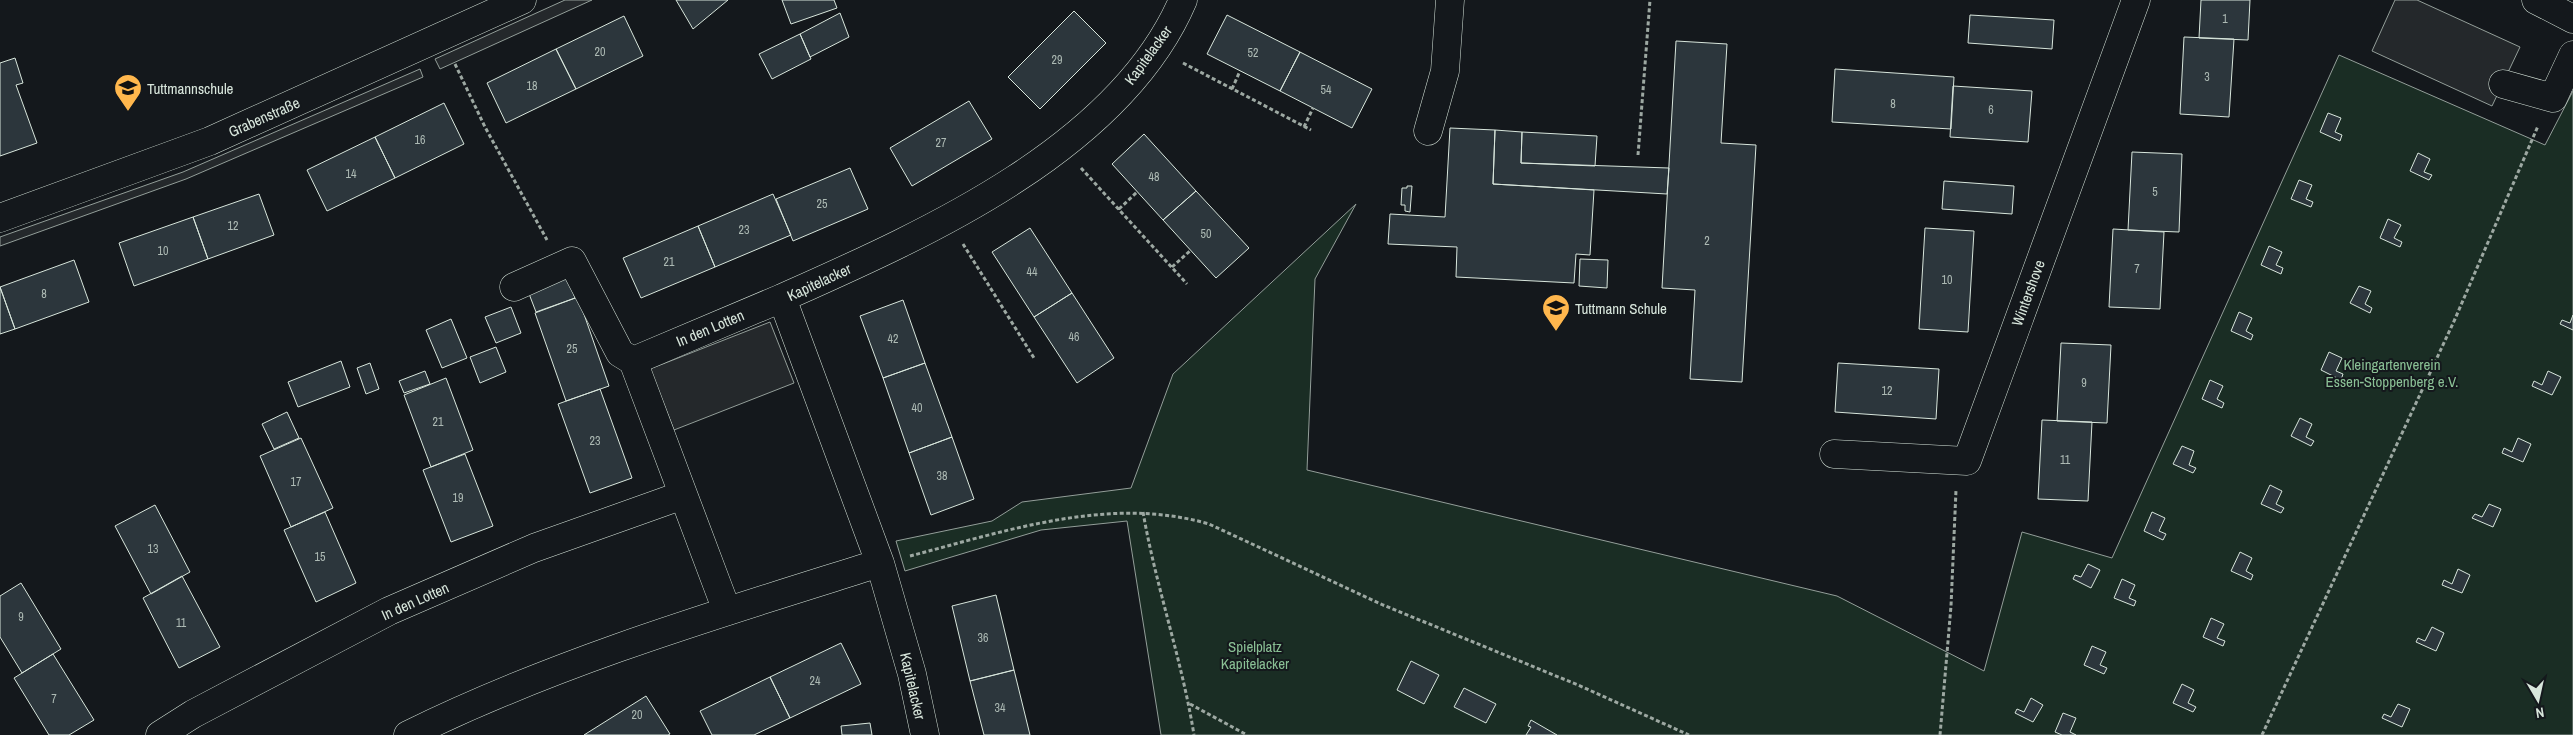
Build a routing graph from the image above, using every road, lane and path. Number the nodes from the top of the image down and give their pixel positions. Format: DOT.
graph roads {
  1 [pos="522,0"];
  2 [pos="1183,0"];
  3 [pos="1450,0"];
  4 [pos="1650,0"];
  5 [pos="2136,0"];
  6 [pos="2536,0"];
  7 [pos="2573,19"];
  8 [pos="1155,48"];
  9 [pos="2573,55"];
  10 [pos="1240,71"];
  11 [pos="2503,84"];
  12 [pos="1232,89"];
  13 [pos="467,90"];
  14 [pos="2553,98"];
  15 [pos="1313,108"];
  16 [pos="1304,127"];
  17 [pos="1311,130"];
  18 [pos="1428,131"];
  19 [pos="1061,145"];
  20 [pos="1638,154"];
  21 [pos="1137,192"];
  22 [pos="1119,209"];
  23 [pos="0,218"];
  24 [pos="948,220"];
  25 [pos="549,244"];
  26 [pos="1191,250"];
  27 [pos="1172,267"];
  28 [pos="1187,284"];
  29 [pos="514,288"];
  30 [pos="782,298"];
  31 [pos="1034,358"];
  32 [pos="633,360"];
  33 [pos="1834,454"];
  34 [pos="1967,461"];
  35 [pos="683,496"];
  36 [pos="1143,512"];
  37 [pos="880,563"];
  38 [pos="727,610"];
  39 [pos="1189,704"];
  40 [pos="160,735"];
  41 [pos="408,735"];
  42 [pos="924,735"];
  43 [pos="1194,735"];
  44 [pos="1246,735"];
  45 [pos="1689,735"];
  46 [pos="1940,735"];
  47 [pos="2262,735"];
  1 -- 23 [label="street, Grabenstraße"];
  2 -- 8 [label="street, Kapitelacker"];
  3 -- 18 [label="street"];
  4 -- 20 [label="path"];
  5 -- 34 [label="street, Wintershove"];
  6 -- 7 [label="street"];
  8 -- 12 [label="path"];
  8 -- 19 [label="street, Kapitelacker"];
  9 -- 14 [label="street"];
  10 -- 12 [label="path"];
  11 -- 14 [label="street"];
  12 -- 16 [label="path"];
  13 -- 25 [label="path"];
  14 -- 47 [label="path"];
  15 -- 16 [label="path"];
  16 -- 17 [label="path"];
  19 -- 22 [label="path"];
  19 -- 24 [label="street, Kapitelacker"];
  21 -- 22 [label="path"];
  22 -- 27 [label="path"];
  24 -- 30 [label="street, Kapitelacker"];
  24 -- 31 [label="path"];
  26 -- 27 [label="path"];
  27 -- 28 [label="path"];
  29 -- 32 [label="street"];
  30 -- 32 [label="street, In den Lotten"];
  30 -- 37 [label="street, Kapitelacker"];
  32 -- 35 [label="street"];
  33 -- 34 [label="street"];
  34 -- 46 [label="path"];
  35 -- 38 [label="street"];
  35 -- 40 [label="street, In den Lotten"];
  36 -- 37 [label="path"];
  36 -- 39 [label="path"];
  36 -- 45 [label="path"];
  37 -- 38 [label="street"];
  37 -- 42 [label="street, Kapitelacker"];
  38 -- 41 [label="street"];
  39 -- 43 [label="path"];
  39 -- 44 [label="path"];
}
